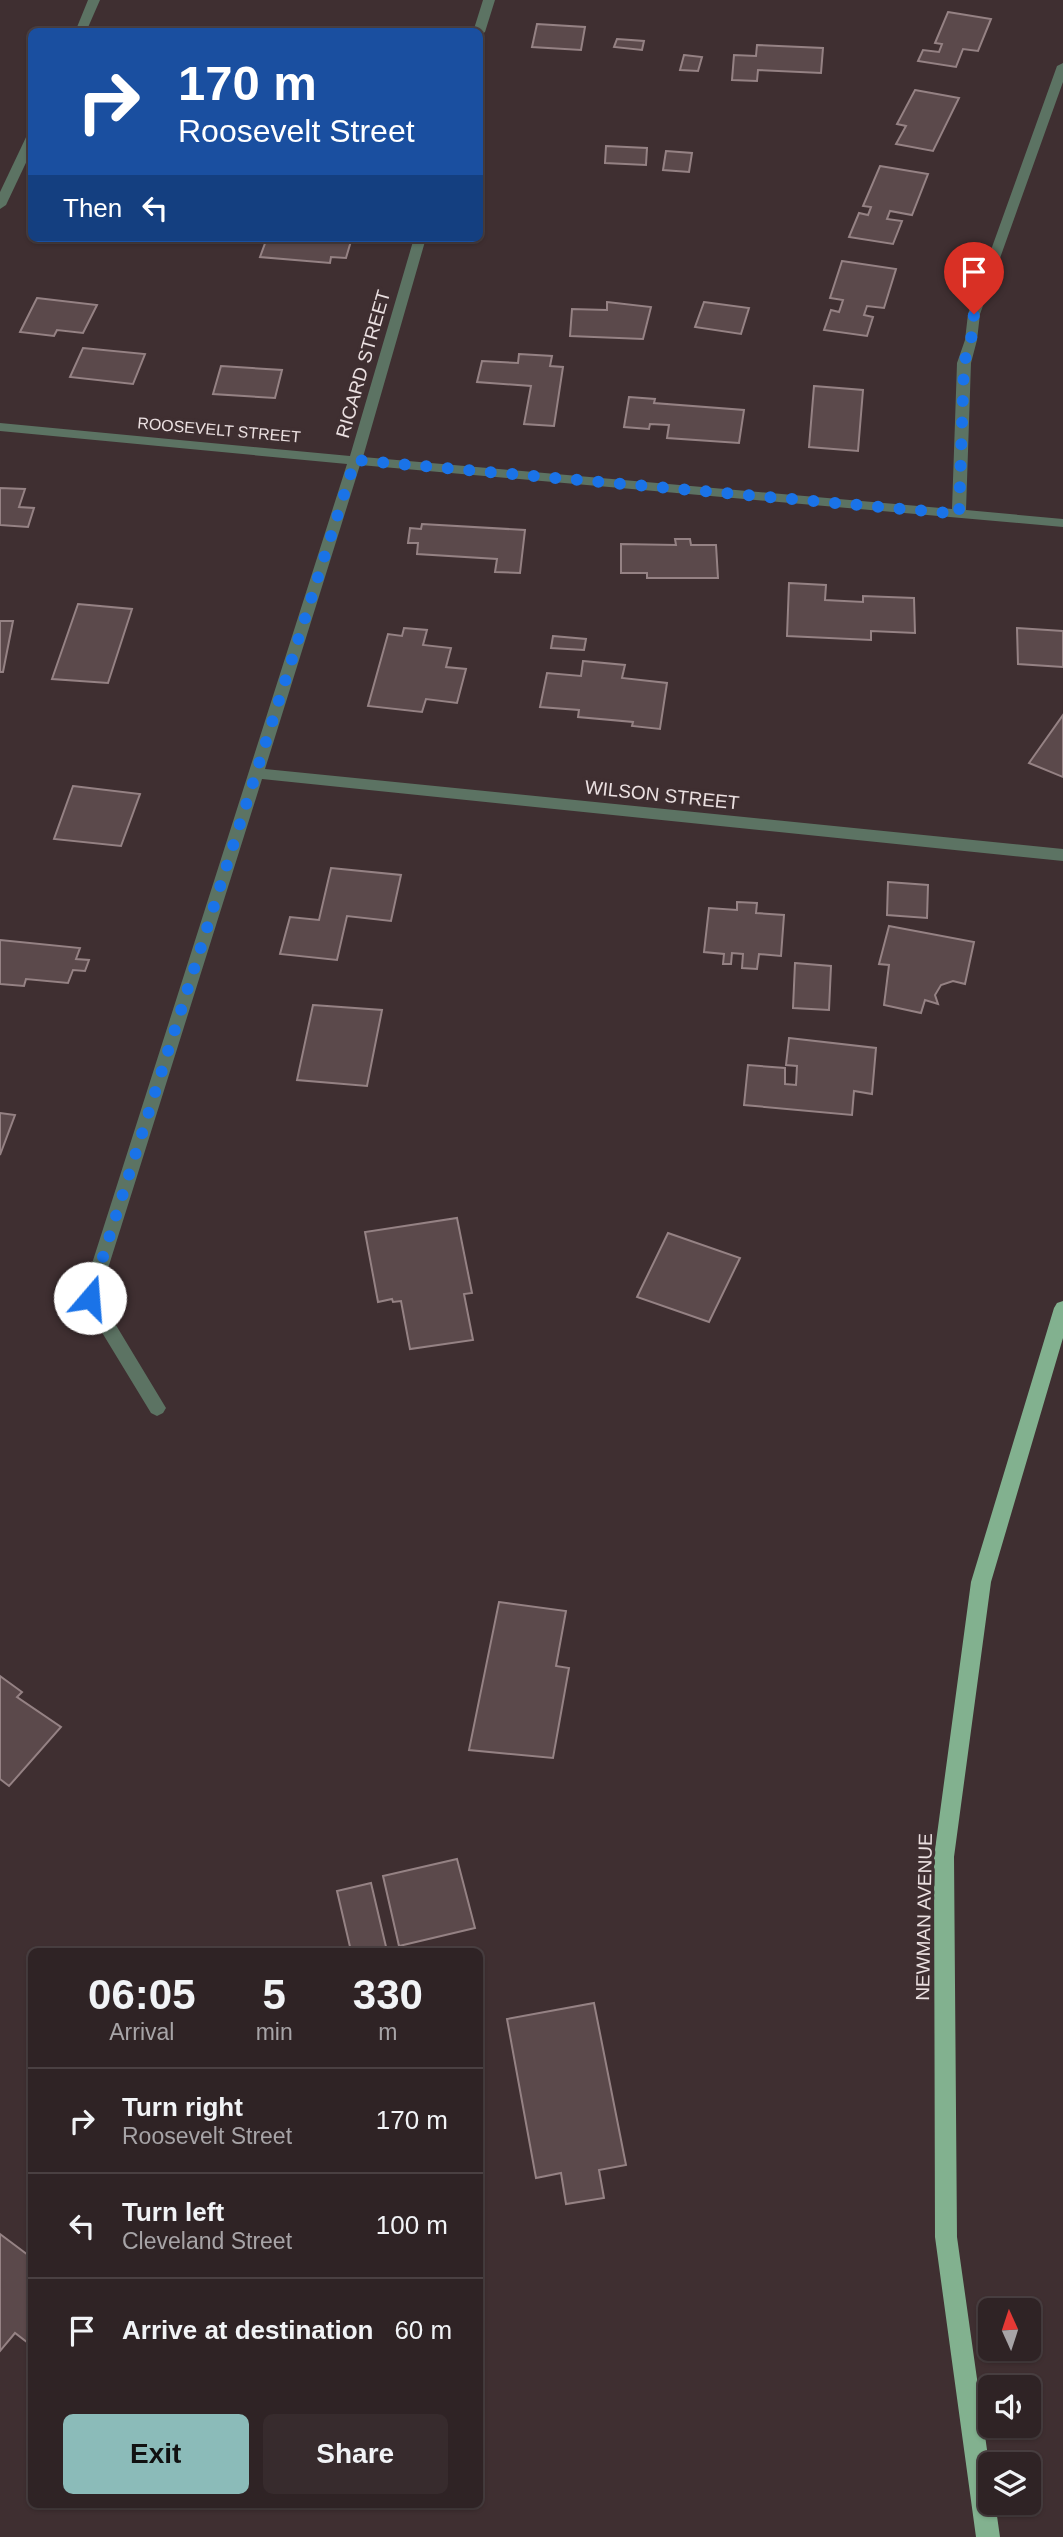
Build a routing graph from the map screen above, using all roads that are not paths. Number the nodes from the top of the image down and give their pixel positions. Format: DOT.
graph roads {
  1 [pos="94,0"];
  2 [pos="489,0"];
  3 [pos="82,28"];
  4 [pos="481,28"];
  5 [pos="1063,66"];
  6 [pos="28,145"];
  7 [pos="0,205"];
  8 [pos="419,242"];
  9 [pos="0,427"];
  10 [pos="355,460"];
  11 [pos="959,514"];
  12 [pos="1063,523"];
  13 [pos="256,773"];
  14 [pos="1063,855"];
  15 [pos="1063,1308"];
  16 [pos="157,1408"];
  17 [pos="988,2537"];
  1 -- 3 [label="street"];
  2 -- 4 [label="street"];
  5 -- 11 [label="street"];
  6 -- 7 [label="street"];
  8 -- 10 [label="street, RICARD STREET"];
  9 -- 10 [label="street, ROOSEVELT STREET"];
  10 -- 11 [label="street, ROOSEVELT STREET"];
  10 -- 13 [label="street, RICARD STREET"];
  11 -- 12 [label="street, ROOSEVELT STREET"];
  13 -- 14 [label="street, WILSON STREET"];
  13 -- 16 [label="street, RICARD STREET"];
  15 -- 17 [label="main road, NEWMAN AVENUE"];
}
